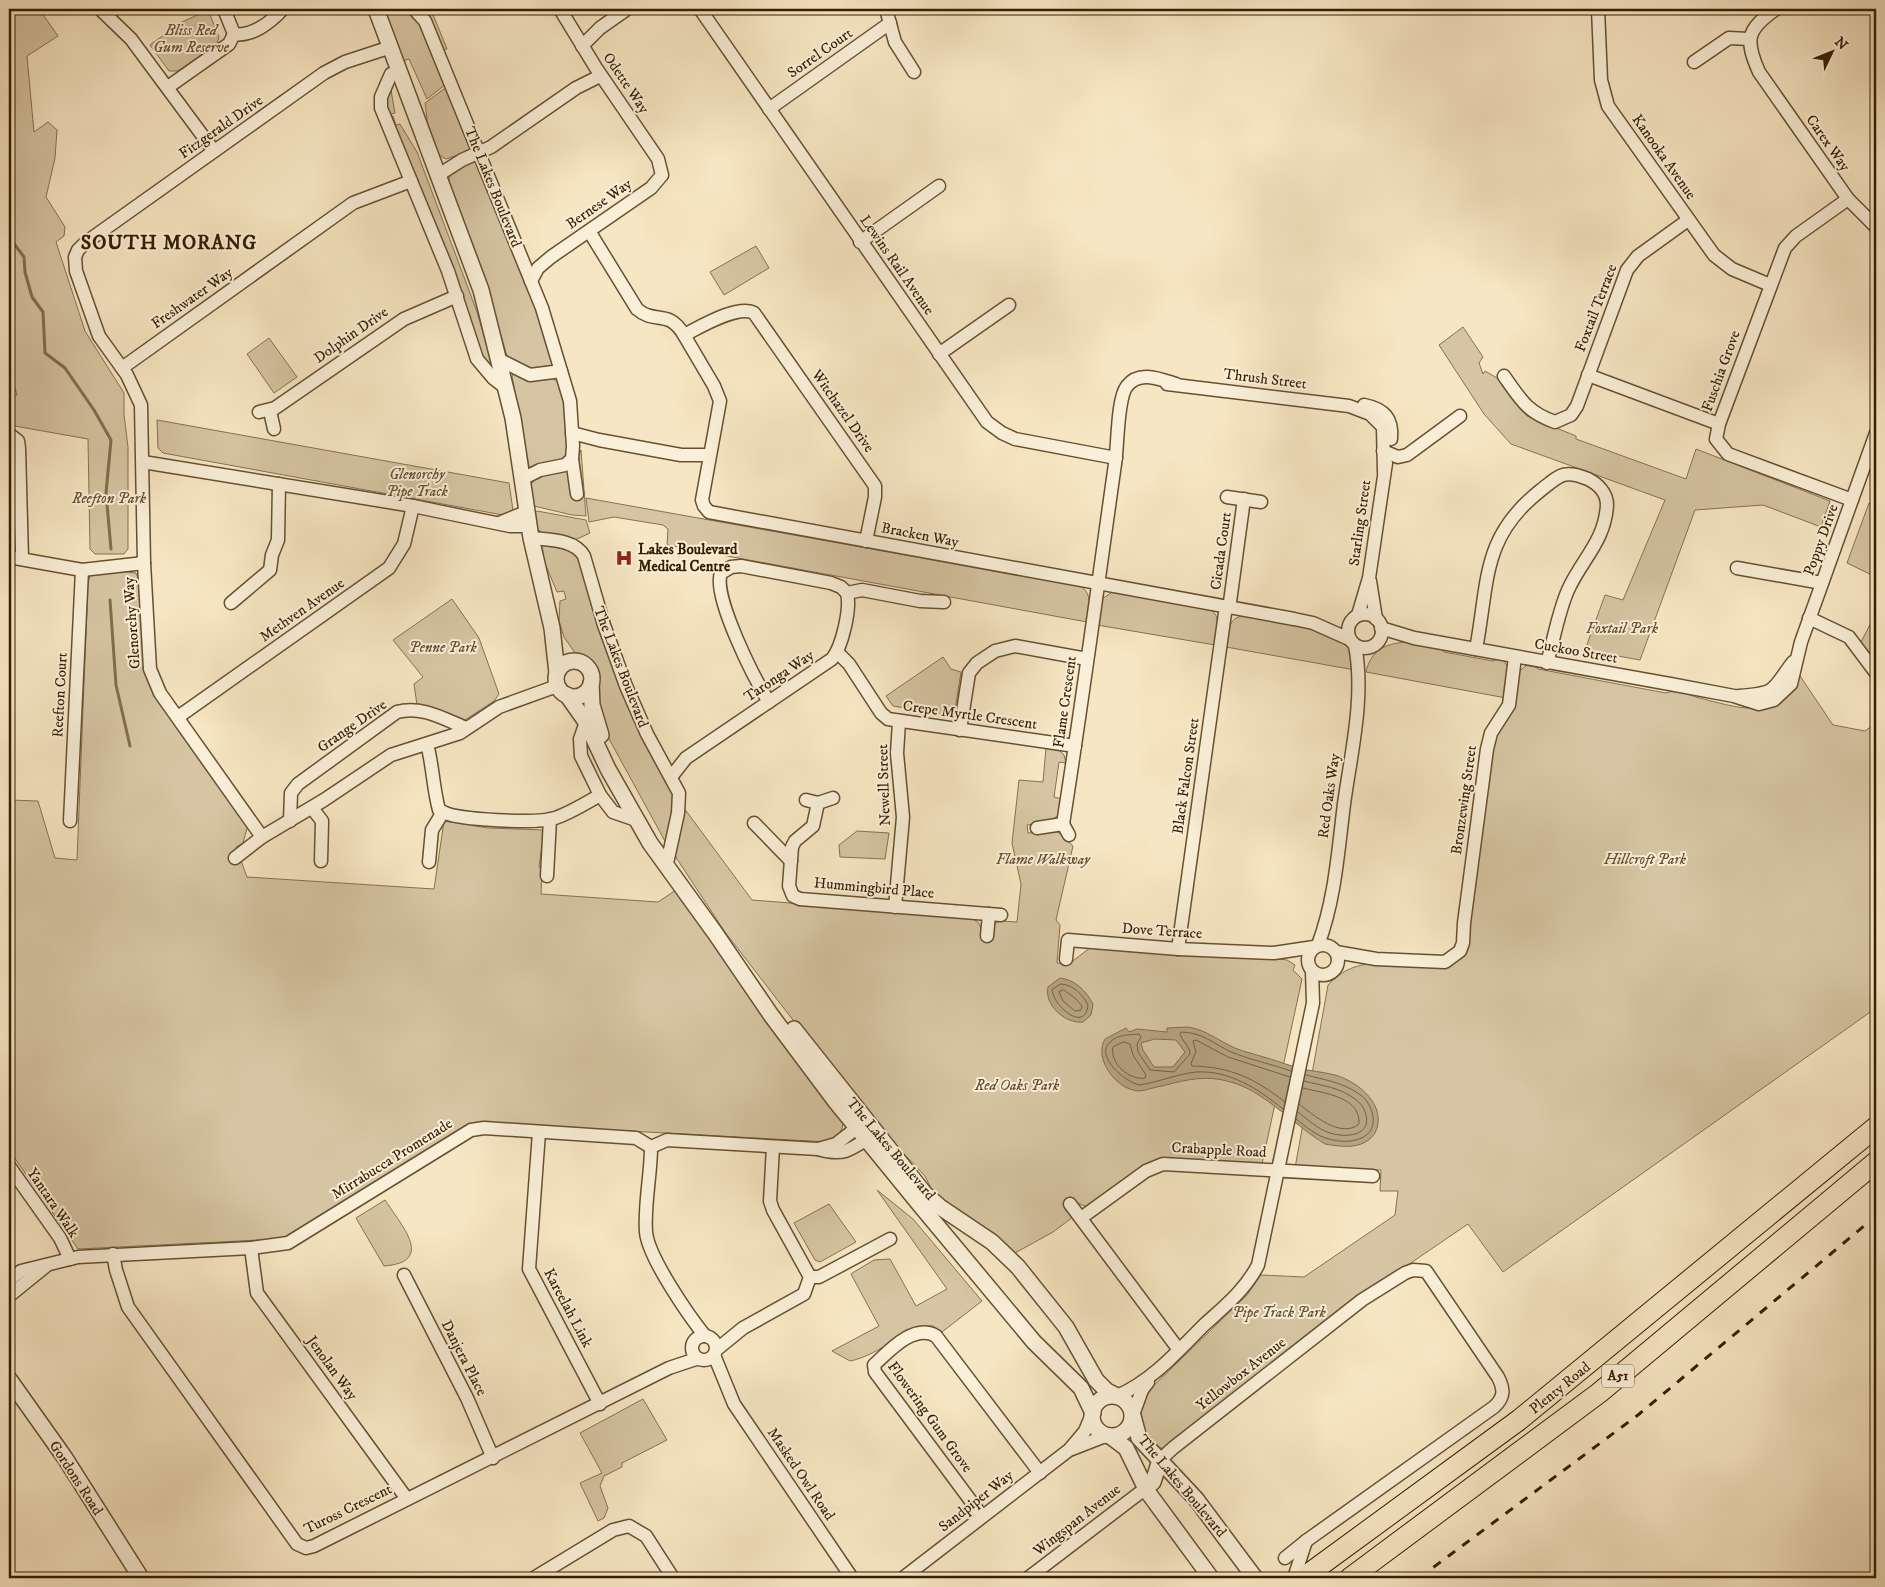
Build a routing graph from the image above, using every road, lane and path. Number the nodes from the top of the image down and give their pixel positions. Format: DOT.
graph roads {
  1 [pos="100,9"];
  2 [pos="224,9"];
  3 [pos="283,9"];
  4 [pos="365,9"];
  5 [pos="376,9"];
  6 [pos="414,9"];
  7 [pos="560,9"];
  8 [pos="627,9"];
  9 [pos="886,9"];
  10 [pos="1598,9"];
  11 [pos="700,11"];
  12 [pos="1771,12"];
  13 [pos="890,24"];
  14 [pos="234,34"];
  15 [pos="1744,39"];
  16 [pos="579,42"];
  17 [pos="386,48"];
  18 [pos="1694,62"];
  19 [pos="598,72"];
  20 [pos="914,72"];
  21 [pos="391,74"];
  22 [pos="168,87"];
  23 [pos="769,109"];
  24 [pos="214,152"];
  25 [pos="479,154"];
  26 [pos="438,170"];
  27 [pos="662,175"];
  28 [pos="411,181"];
  29 [pos="939,186"];
  30 [pos="1848,199"];
  31 [pos="1688,220"];
  32 [pos="1876,228"];
  33 [pos="589,231"];
  34 [pos="860,242"];
  35 [pos="78,250"];
  36 [pos="520,254"];
  37 [pos="551,257"];
  38 [pos="531,281"];
  39 [pos="1770,284"];
  40 [pos="457,296"];
  41 [pos="1008,305"];
  42 [pos="490,326"];
  43 [pos="684,335"];
  44 [pos="938,354"];
  45 [pos="500,360"];
  46 [pos="122,368"];
  47 [pos="561,371"];
  48 [pos="1588,375"];
  49 [pos="1504,376"];
  50 [pos="506,388"];
  51 [pos="1460,416"];
  52 [pos="1719,424"];
  53 [pos="274,429"];
  54 [pos="1876,433"];
  55 [pos="9,434"];
  56 [pos="573,439"];
  57 [pos="1387,451"];
  58 [pos="1116,458"];
  59 [pos="572,459"];
  60 [pos="708,460"];
  61 [pos="143,462"];
  62 [pos="522,479"];
  63 [pos="279,484"];
  64 [pos="577,494"];
  65 [pos="1227,497"];
  66 [pos="1244,499"];
  67 [pos="1852,500"];
  68 [pos="1261,502"];
  69 [pos="413,506"];
  70 [pos="529,526"];
  71 [pos="866,542"];
  72 [pos="15,558"];
  73 [pos="144,563"];
  74 [pos="1737,568"];
  75 [pos="82,570"];
  76 [pos="1369,578"];
  77 [pos="1822,583"];
  78 [pos="1098,584"];
  79 [pos="846,593"];
  80 [pos="944,602"];
  81 [pos="231,603"];
  82 [pos="1228,608"];
  83 [pos="1355,617"];
  84 [pos="1809,618"];
  85 [pos="1313,623"];
  86 [pos="1379,623"];
  87 [pos="552,628"];
  88 [pos="1414,638"];
  89 [pos="1352,642"];
  90 [pos="1375,644"];
  91 [pos="1476,649"];
  92 [pos="835,656"];
  93 [pos="1515,657"];
  94 [pos="1087,659"];
  95 [pos="579,662"];
  96 [pos="1547,663"];
  97 [pos="1876,673"];
  98 [pos="1360,682"];
  99 [pos="591,683"];
  100 [pos="560,685"];
  101 [pos="1775,694"];
  102 [pos="769,702"];
  103 [pos="178,717"];
  104 [pos="586,722"];
  105 [pos="899,722"];
  106 [pos="466,728"];
  107 [pos="960,730"];
  108 [pos="427,744"];
  109 [pos="1075,746"];
  110 [pos="686,758"];
  111 [pos="662,762"];
  112 [pos="671,777"];
  113 [pos="600,795"];
  114 [pos="833,798"];
  115 [pos="312,808"];
  116 [pos="443,812"];
  117 [pos="550,819"];
  118 [pos="636,820"];
  119 [pos="70,821"];
  120 [pos="290,821"];
  121 [pos="754,823"];
  122 [pos="1037,828"];
  123 [pos="262,837"];
  124 [pos="235,858"];
  125 [pos="668,859"];
  126 [pos="321,861"];
  127 [pos="790,861"];
  128 [pos="429,862"];
  129 [pos="547,876"];
  130 [pos="694,902"];
  131 [pos="895,906"];
  132 [pos="1329,915"];
  133 [pos="987,936"];
  134 [pos="1316,946"];
  135 [pos="1178,949"];
  136 [pos="1334,950"];
  137 [pos="1274,953"];
  138 [pos="1066,959"];
  139 [pos="1376,959"];
  140 [pos="1310,967"];
  141 [pos="1332,972"];
  142 [pos="1314,1003"];
  143 [pos="1876,1126"];
  144 [pos="866,1130"];
  145 [pos="539,1132"];
  146 [pos="651,1147"];
  147 [pos="773,1147"];
  148 [pos="1876,1162"];
  149 [pos="9,1166"];
  150 [pos="1278,1169"];
  151 [pos="1373,1176"];
  152 [pos="1070,1204"];
  153 [pos="1081,1218"];
  154 [pos="979,1233"];
  155 [pos="890,1239"];
  156 [pos="251,1248"];
  157 [pos="113,1254"];
  158 [pos="70,1259"];
  159 [pos="970,1263"];
  160 [pos="48,1265"];
  161 [pos="404,1274"];
  162 [pos="810,1277"];
  163 [pos="9,1280"];
  164 [pos="9,1296"];
  165 [pos="684,1310"];
  166 [pos="712,1345"];
  167 [pos="1179,1350"];
  168 [pos="696,1353"];
  169 [pos="1154,1374"];
  170 [pos="9,1379"];
  171 [pos="725,1387"];
  172 [pos="1117,1396"];
  173 [pos="600,1404"];
  174 [pos="1092,1413"];
  175 [pos="1133,1416"];
  176 [pos="1109,1435"];
  177 [pos="1069,1450"];
  178 [pos="493,1458"];
  179 [pos="1160,1460"];
  180 [pos="1040,1473"];
  181 [pos="1146,1488"];
  182 [pos="407,1499"];
  183 [pos="982,1516"];
  184 [pos="1306,1540"];
  185 [pos="1286,1558"];
  186 [pos="141,1578"];
  187 [pos="534,1578"];
  188 [pos="673,1578"];
  189 [pos="852,1578"];
  190 [pos="903,1578"];
  191 [pos="1028,1578"];
  192 [pos="1211,1578"];
  193 [pos="1255,1578"];
  194 [pos="1294,1578"];
  195 [pos="1303,1578"];
  196 [pos="1350,1578"];
  1 -- 22 [label="street"];
  2 -- 14 [label="street"];
  3 -- 14 [label="street"];
  4 -- 17 [label="street, The Lakes Boulevard"];
  5 -- 17 [label="street, The Lakes Boulevard"];
  6 -- 25 [label="street, The Lakes Boulevard"];
  7 -- 16 [label="street, Odette Way"];
  8 -- 16 [label="street"];
  9 -- 13 [label="street"];
  10 -- 31 [label="street, Kanooka Avenue"];
  11 -- 23 [label="street, Lewins Rail Avenue"];
  12 -- 15 [label="street"];
  13 -- 20 [label="street"];
  13 -- 23 [label="street, Sorrel Court"];
  14 -- 22 [label="street"];
  15 -- 18 [label="street"];
  15 -- 30 [label="street, Carex Way"];
  16 -- 19 [label="street, Odette Way"];
  17 -- 21 [label="street, The Lakes Boulevard"];
  17 -- 24 [label="street, Fitzgerald Drive"];
  17 -- 26 [label="street, The Lakes Boulevard"];
  19 -- 25 [label="street"];
  19 -- 27 [label="street, Odette Way"];
  21 -- 28 [label="street"];
  21 -- 42 [label="street, The Lakes Boulevard"];
  22 -- 24 [label="street"];
  23 -- 34 [label="street, Lewins Rail Avenue"];
  24 -- 35 [label="street, Fitzgerald Drive"];
  25 -- 26 [label="street"];
  25 -- 36 [label="street, The Lakes Boulevard"];
  26 -- 42 [label="street, The Lakes Boulevard"];
  27 -- 33 [label="street, Bernese Way"];
  28 -- 40 [label="street"];
  28 -- 46 [label="street, Freshwater Way"];
  29 -- 34 [label="street"];
  30 -- 32 [label="street, Carex Way"];
  30 -- 39 [label="street, Fuschia Grove"];
  31 -- 39 [label="street, Kanooka Avenue"];
  31 -- 48 [label="street, Foxtail Terrace"];
  33 -- 37 [label="street, Bernese Way"];
  33 -- 43 [label="street, Bracken Way"];
  34 -- 44 [label="street, Lewins Rail Avenue"];
  35 -- 46 [label="street, Glenorchy Way"];
  36 -- 37 [label="street"];
  36 -- 38 [label="street, The Lakes Boulevard"];
  37 -- 38 [label="street, Bernese Way"];
  38 -- 47 [label="street, The Lakes Boulevard"];
  39 -- 52 [label="street, Fuschia Grove"];
  40 -- 50 [label="street"];
  40 -- 53 [label="street, Dolphin Drive"];
  41 -- 44 [label="street"];
  42 -- 45 [label="street, The Lakes Boulevard"];
  43 -- 60 [label="street, Bracken Way"];
  43 -- 71 [label="street, Witchazel Drive"];
  44 -- 58 [label="street, Lewins Rail Avenue"];
  45 -- 47 [label="street"];
  45 -- 50 [label="street, The Lakes Boulevard"];
  46 -- 61 [label="street, Glenorchy Way"];
  47 -- 56 [label="street, The Lakes Boulevard"];
  48 -- 49 [label="street, Foxtail Terrace"];
  48 -- 52 [label="street, Foxtail Terrace"];
  50 -- 62 [label="street, The Lakes Boulevard"];
  51 -- 57 [label="street"];
  52 -- 67 [label="street, Fuschia Grove"];
  54 -- 67 [label="street, Poppy Drive"];
  55 -- 72 [label="street"];
  56 -- 59 [label="street, The Lakes Boulevard"];
  56 -- 60 [label="street"];
  57 -- 58 [label="street, Thrush Street"];
  57 -- 76 [label="street, Starling Street"];
  58 -- 78 [label="street, Thrush Street"];
  59 -- 62 [label="street"];
  59 -- 64 [label="street, The Lakes Boulevard"];
  60 -- 71 [label="street, Bracken Way"];
  61 -- 63 [label="street"];
  61 -- 73 [label="street, Glenorchy Way"];
  62 -- 70 [label="street, The Lakes Boulevard"];
  63 -- 69 [label="street"];
  63 -- 81 [label="street"];
  65 -- 66 [label="street, Cicada Court"];
  66 -- 68 [label="street, Cicada Court"];
  66 -- 82 [label="street, Cicada Court"];
  67 -- 77 [label="street, Poppy Drive"];
  69 -- 70 [label="street"];
  69 -- 103 [label="street, Methven Avenue"];
  70 -- 87 [label="street, The Lakes Boulevard"];
  70 -- 111 [label="street, The Lakes Boulevard"];
  71 -- 78 [label="street, Bracken Way"];
  72 -- 75 [label="street"];
  73 -- 75 [label="street"];
  73 -- 103 [label="street, Glenorchy Way"];
  74 -- 77 [label="street"];
  75 -- 119 [label="street, Reefton Court"];
  76 -- 83 [label="street, Starling Street"];
  76 -- 86 [label="street, Starling Street"];
  77 -- 84 [label="street, Poppy Drive"];
  78 -- 82 [label="street, Bracken Way"];
  78 -- 94 [label="street, Flame Crescent"];
  79 -- 80 [label="street"];
  79 -- 92 [label="street, Taronga Way"];
  79 -- 102 [label="street"];
  82 -- 85 [label="street, Bracken Way"];
  82 -- 135 [label="street, Black Falcon Street"];
  83 -- 85 [label="street, Bracken Way"];
  83 -- 86 [label="street"];
  83 -- 89 [label="street"];
  84 -- 97 [label="street"];
  84 -- 101 [label="street, Poppy Drive"];
  85 -- 89 [label="street, Bracken Way"];
  86 -- 88 [label="street, Cuckoo Street"];
  86 -- 90 [label="street"];
  87 -- 95 [label="street, The Lakes Boulevard"];
  87 -- 100 [label="street, The Lakes Boulevard"];
  88 -- 90 [label="street, Cuckoo Street"];
  88 -- 91 [label="street, Cuckoo Street"];
  89 -- 90 [label="street"];
  89 -- 98 [label="street, Red Oaks Way"];
  90 -- 98 [label="street, Red Oaks Way"];
  91 -- 93 [label="street, Cuckoo Street"];
  91 -- 96 [label="street"];
  92 -- 102 [label="street, Taronga Way"];
  92 -- 105 [label="street, Crepe Myrtle Crescent"];
  93 -- 96 [label="street, Cuckoo Street"];
  93 -- 139 [label="street, Bronzewing Street"];
  94 -- 107 [label="street"];
  94 -- 109 [label="street, Flame Crescent"];
  95 -- 99 [label="street"];
  95 -- 100 [label="street"];
  96 -- 101 [label="street, Cuckoo Street"];
  98 -- 132 [label="street, Red Oaks Way"];
  99 -- 100 [label="street"];
  99 -- 125 [label="street, The Lakes Boulevard"];
  100 -- 104 [label="street, The Lakes Boulevard"];
  100 -- 106 [label="street"];
  102 -- 110 [label="street, Taronga Way"];
  103 -- 123 [label="street, Glenorchy Way"];
  104 -- 113 [label="street"];
  104 -- 118 [label="street, The Lakes Boulevard"];
  105 -- 107 [label="street, Crepe Myrtle Crescent"];
  105 -- 131 [label="street, Newell Street"];
  106 -- 108 [label="street"];
  106 -- 120 [label="street, Grange Drive"];
  107 -- 109 [label="street, Crepe Myrtle Crescent"];
  108 -- 115 [label="street"];
  108 -- 116 [label="street"];
  109 -- 122 [label="street, Flame Crescent"];
  110 -- 111 [label="street, Taronga Way"];
  110 -- 112 [label="street, Taronga Way"];
  111 -- 112 [label="street, The Lakes Boulevard"];
  112 -- 125 [label="street, The Lakes Boulevard"];
  113 -- 117 [label="street"];
  113 -- 118 [label="street"];
  114 -- 127 [label="street, Hummingbird Place"];
  115 -- 120 [label="street"];
  115 -- 126 [label="street"];
  116 -- 117 [label="street"];
  116 -- 128 [label="street"];
  117 -- 129 [label="street"];
  118 -- 130 [label="street, The Lakes Boulevard"];
  120 -- 123 [label="street"];
  121 -- 127 [label="street"];
  123 -- 124 [label="street"];
  125 -- 130 [label="street, The Lakes Boulevard"];
  127 -- 131 [label="street, Hummingbird Place"];
  130 -- 144 [label="street, The Lakes Boulevard"];
  131 -- 133 [label="street, Hummingbird Place"];
  132 -- 134 [label="street, Red Oaks Way"];
  132 -- 136 [label="street, Red Oaks Way"];
  134 -- 136 [label="street"];
  134 -- 137 [label="street, Dove Terrace"];
  134 -- 140 [label="street"];
  135 -- 137 [label="street, Dove Terrace"];
  135 -- 138 [label="street, Dove Terrace"];
  136 -- 139 [label="street"];
  136 -- 141 [label="street"];
  137 -- 140 [label="street, Dove Terrace"];
  139 -- 141 [label="street"];
  140 -- 141 [label="street"];
  140 -- 142 [label="street"];
  141 -- 142 [label="street"];
  142 -- 150 [label="street"];
  143 -- 195 [label="highway, Plenty Road / A51"];
  144 -- 147 [label="street"];
  144 -- 154 [label="street, The Lakes Boulevard"];
  144 -- 159 [label="street, The Lakes Boulevard"];
  145 -- 146 [label="street, Mirrabucca Promenade"];
  145 -- 156 [label="street, Mirrabucca Promenade"];
  145 -- 173 [label="street, Kareelah Link"];
  146 -- 147 [label="street"];
  146 -- 165 [label="street"];
  147 -- 162 [label="street"];
  148 -- 196 [label="highway, Plenty Road / A51"];
  149 -- 158 [label="street, Yantara Walk"];
  150 -- 151 [label="street, Crabapple Road"];
  150 -- 153 [label="street, Crabapple Road"];
  150 -- 167 [label="street"];
  152 -- 153 [label="street"];
  153 -- 167 [label="street"];
  154 -- 159 [label="street"];
  154 -- 172 [label="street, The Lakes Boulevard"];
  155 -- 162 [label="street"];
  156 -- 157 [label="street, Mirrabucca Promenade"];
  156 -- 182 [label="street, Jenolan Way"];
  157 -- 158 [label="street, Mirrabucca Promenade"];
  157 -- 182 [label="street, Tuross Crescent"];
  158 -- 160 [label="street, Mirrabucca Promenade"];
  159 -- 174 [label="street, The Lakes Boulevard"];
  160 -- 163 [label="street, Mirrabucca Promenade"];
  160 -- 164 [label="street, Mirrabucca Promenade"];
  161 -- 178 [label="street, Danjera Place"];
  162 -- 166 [label="street"];
  165 -- 166 [label="street"];
  165 -- 168 [label="street"];
  166 -- 168 [label="street"];
  166 -- 168 [label="street"];
  166 -- 171 [label="street"];
  167 -- 169 [label="street"];
  168 -- 171 [label="street"];
  168 -- 173 [label="street, Tuross Crescent"];
  169 -- 172 [label="street"];
  169 -- 175 [label="street"];
  170 -- 186 [label="street, Gordons Road"];
  171 -- 189 [label="street, Masked Owl Road"];
  172 -- 174 [label="street"];
  172 -- 175 [label="street"];
  173 -- 178 [label="street, Tuross Crescent"];
  174 -- 176 [label="street"];
  174 -- 177 [label="street, Sandpiper Way"];
  175 -- 176 [label="street"];
  175 -- 179 [label="street, The Lakes Boulevard"];
  176 -- 177 [label="street, Sandpiper Way"];
  176 -- 181 [label="street, The Lakes Boulevard"];
  177 -- 180 [label="street, Sandpiper Way"];
  178 -- 182 [label="street, Tuross Crescent"];
  179 -- 181 [label="street"];
  179 -- 184 [label="street, Yellowbox Avenue"];
  179 -- 193 [label="street, The Lakes Boulevard"];
  180 -- 183 [label="street, Sandpiper Way"];
  180 -- 183 [label="street, Flowering Gum Grove"];
  181 -- 191 [label="street, Wingspan Avenue"];
  181 -- 192 [label="street, The Lakes Boulevard"];
  183 -- 190 [label="street, Sandpiper Way"];
  184 -- 185 [label="street"];
  184 -- 194 [label="street"];
  187 -- 188 [label="street"];
}
